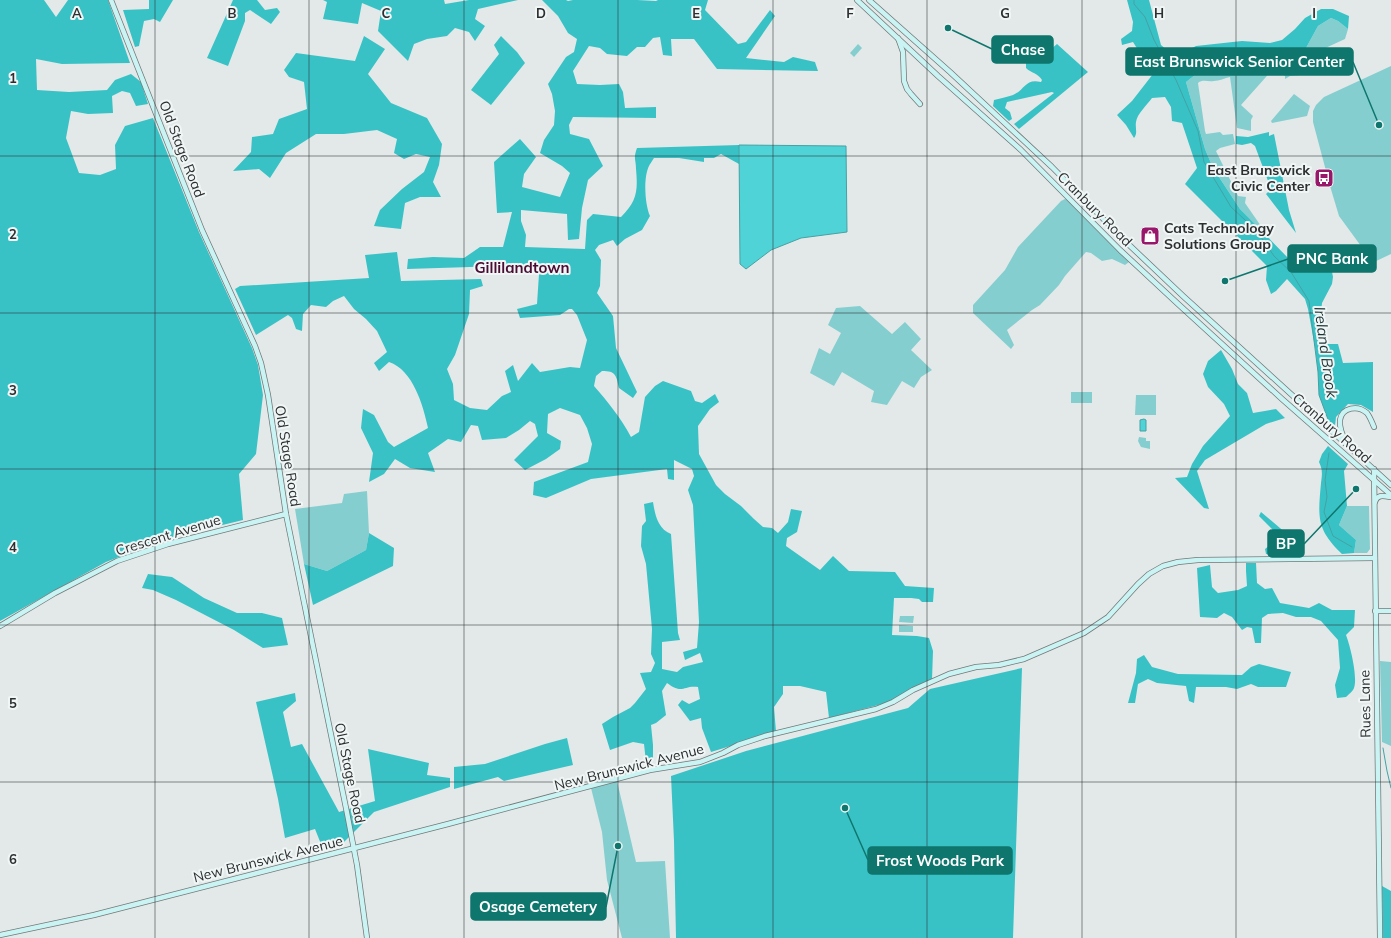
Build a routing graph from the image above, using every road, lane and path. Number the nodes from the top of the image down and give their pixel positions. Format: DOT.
graph roads {
  1 [pos="111,0"];
  2 [pos="857,0"];
  3 [pos="869,0"];
  4 [pos="897,37"];
  5 [pos="920,104"];
  6 [pos="1374,427"];
  7 [pos="1352,450"];
  8 [pos="1374,469"];
  9 [pos="1374,479"];
  10 [pos="1391,485"];
  11 [pos="1391,496"];
  12 [pos="1374,506"];
  13 [pos="286,514"];
  14 [pos="1375,558"];
  15 [pos="1375,611"];
  16 [pos="1391,611"];
  17 [pos="0,626"];
  18 [pos="354,848"];
  19 [pos="0,935"];
  20 [pos="367,938"];
  21 [pos="1380,938"];
  1 -- 13 [label="main road, Old Stage Road"];
  2 -- 4 [label="main road, Cranbury Road"];
  3 -- 7 [label="main road, Cranbury Road"];
  4 -- 5 [label="main road"];
  4 -- 9 [label="main road, Cranbury Road"];
  6 -- 7 [label="main road"];
  7 -- 8 [label="main road, Cranbury Road"];
  8 -- 9 [label="main road, Rues Lane"];
  8 -- 10 [label="main road, Cranbury Road"];
  9 -- 11 [label="main road, Cranbury Road"];
  9 -- 12 [label="main road, Rues Lane"];
  11 -- 12 [label="main road"];
  12 -- 14 [label="main road, Rues Lane"];
  13 -- 17 [label="main road, Crescent Avenue"];
  13 -- 18 [label="main road, Old Stage Road"];
  14 -- 15 [label="main road, Rues Lane"];
  14 -- 18 [label="main road, New Brunswick Avenue"];
  15 -- 16 [label="main road"];
  15 -- 21 [label="main road, Rues Lane"];
  18 -- 19 [label="main road, New Brunswick Avenue"];
  18 -- 20 [label="main road, Old Stage Road"];
}
